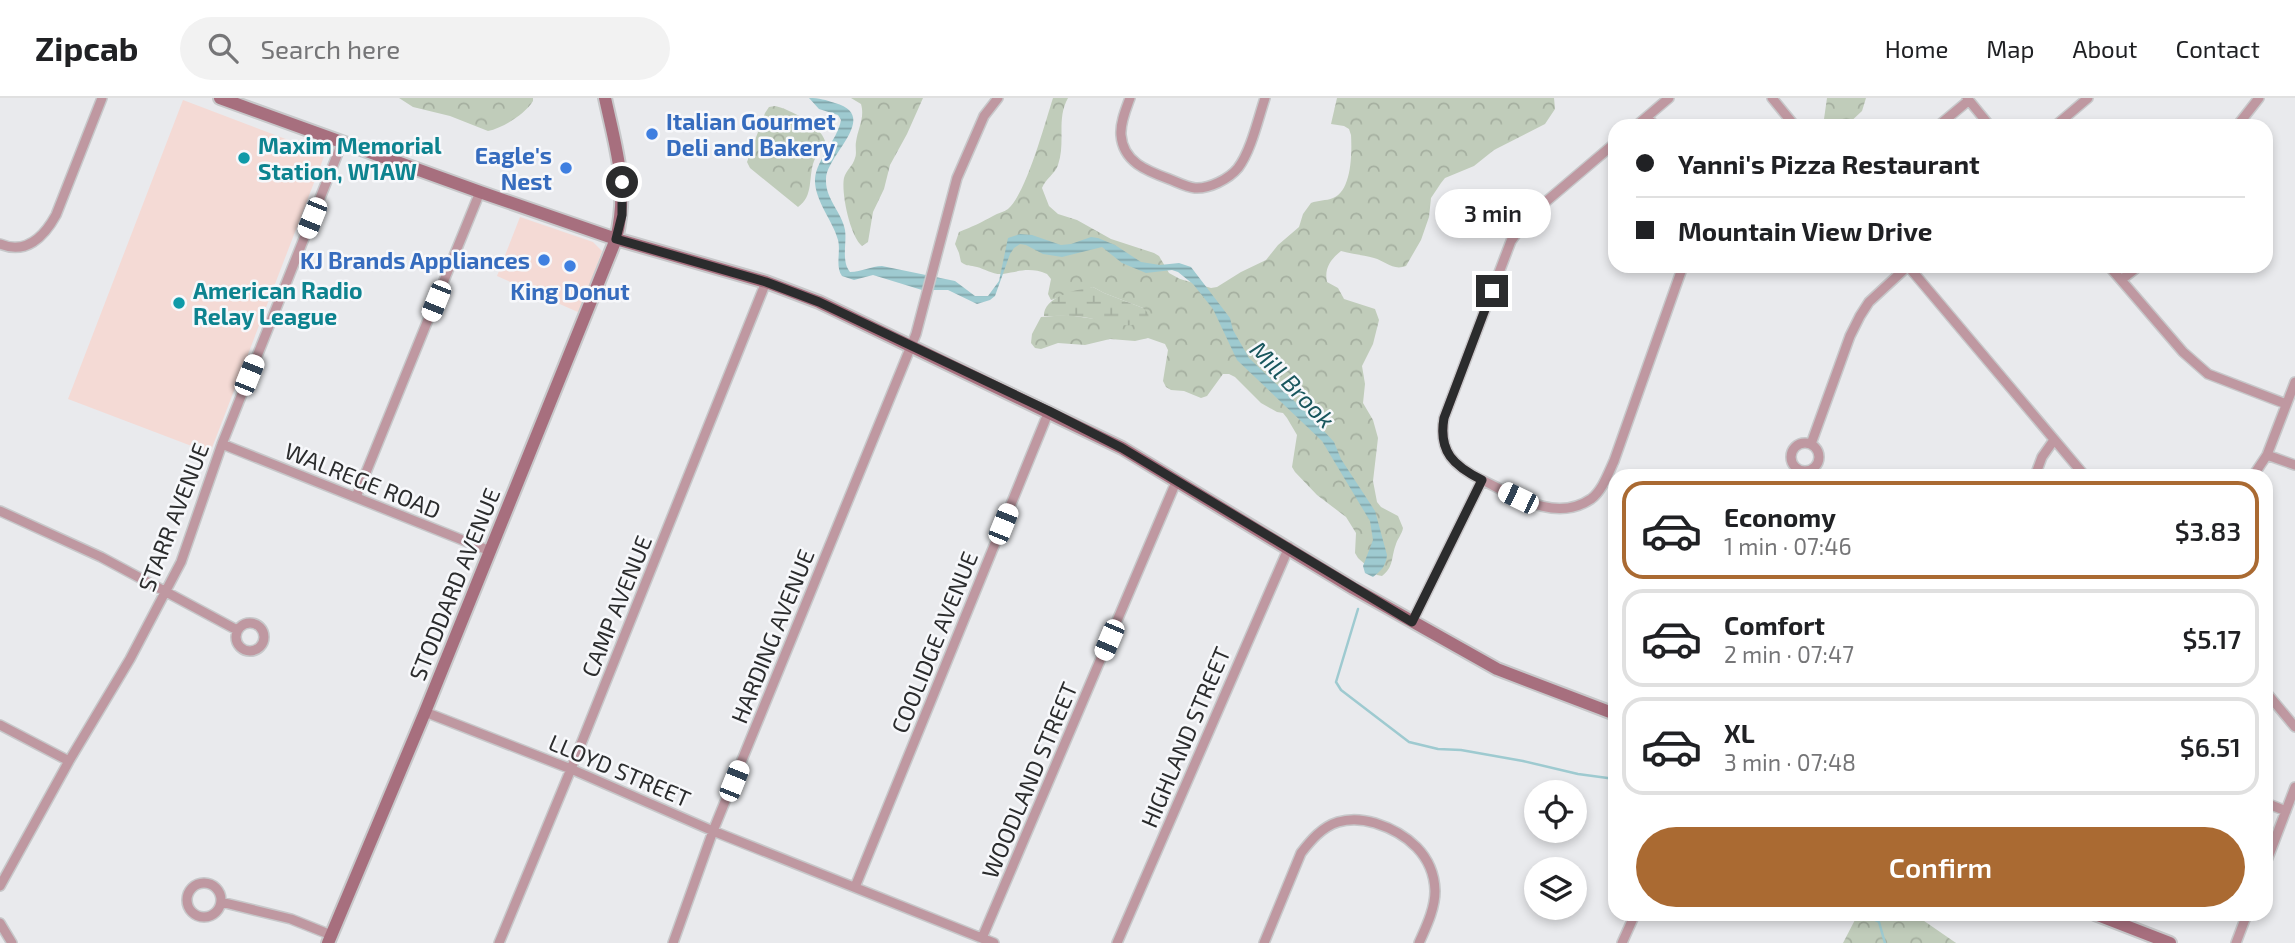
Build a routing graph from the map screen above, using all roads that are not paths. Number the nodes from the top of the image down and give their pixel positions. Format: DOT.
graph roads {
  1 [pos="102,98"];
  2 [pos="220,98"];
  3 [pos="605,98"];
  4 [pos="998,98"];
  5 [pos="1130,98"];
  6 [pos="1265,98"];
  7 [pos="1669,98"];
  8 [pos="1772,98"];
  9 [pos="2088,98"];
  10 [pos="2259,98"];
  11 [pos="1968,99"];
  12 [pos="1647,117"];
  13 [pos="1645,119"];
  14 [pos="1788,119"];
  15 [pos="1946,119"];
  16 [pos="1984,119"];
  17 [pos="2063,119"];
  18 [pos="2242,119"];
  19 [pos="342,143"];
  20 [pos="1608,149"];
  21 [pos="480,192"];
  22 [pos="616,239"];
  23 [pos="0,244"];
  24 [pos="1681,273"];
  25 [pos="1900,273"];
  26 [pos="1914,273"];
  27 [pos="2115,273"];
  28 [pos="2130,273"];
  29 [pos="2121,280"];
  30 [pos="766,282"];
  31 [pos="911,346"];
  32 [pos="2295,382"];
  33 [pos="2286,404"];
  34 [pos="1049,411"];
  35 [pos="2054,440"];
  36 [pos="222,444"];
  37 [pos="1811,444"];
  38 [pos="2267,455"];
  39 [pos="2295,465"];
  40 [pos="1610,469"];
  41 [pos="2038,469"];
  42 [pos="2079,469"];
  43 [pos="2258,469"];
  44 [pos="1608,474"];
  45 [pos="1482,480"];
  46 [pos="1176,482"];
  47 [pos="356,497"];
  48 [pos="0,511"];
  49 [pos="1289,547"];
  50 [pos="490,551"];
  51 [pos="167,591"];
  52 [pos="1412,622"];
  53 [pos="237,630"];
  54 [pos="2273,700"];
  55 [pos="1608,711"];
  56 [pos="425,712"];
  57 [pos="0,724"];
  58 [pos="2295,727"];
  59 [pos="69,761"];
  60 [pos="571,769"];
  61 [pos="2295,787"];
  62 [pos="2273,806"];
  63 [pos="2286,811"];
  64 [pos="713,831"];
  65 [pos="2273,845"];
  66 [pos="0,886"];
  67 [pos="855,887"];
  68 [pos="221,902"];
  69 [pos="1632,921"];
  70 [pos="2113,921"];
  71 [pos="2244,921"];
  72 [pos="0,923"];
  73 [pos="982,938"];
  74 [pos="329,939"];
  75 [pos="12,943"];
  76 [pos="499,943"];
  77 [pos="673,943"];
  78 [pos="994,943"];
  79 [pos="1117,943"];
  80 [pos="1264,943"];
  81 [pos="1419,943"];
  82 [pos="1622,943"];
  83 [pos="2170,943"];
  84 [pos="2236,943"];
  1 -- 23 [label="street"];
  2 -- 19 [label="main road"];
  3 -- 22 [label="main road, STODDARD AVENUE"];
  4 -- 31 [label="street, HARDING AVENUE"];
  5 -- 6 [label="street"];
  7 -- 12 [label="street"];
  8 -- 14 [label="street"];
  9 -- 17 [label="street"];
  10 -- 18 [label="street"];
  11 -- 15 [label="street"];
  11 -- 16 [label="street"];
  12 -- 13 [label="street"];
  19 -- 21 [label="main road"];
  19 -- 36 [label="street, STARR AVENUE"];
  20 -- 45 [label="street"];
  21 -- 22 [label="main road"];
  21 -- 47 [label="street"];
  22 -- 30 [label="main road"];
  22 -- 50 [label="main road, STODDARD AVENUE"];
  24 -- 40 [label="street"];
  25 -- 37 [label="street"];
  26 -- 35 [label="street"];
  27 -- 29 [label="street"];
  28 -- 29 [label="street"];
  29 -- 33 [label="street"];
  30 -- 31 [label="main road"];
  30 -- 60 [label="street, CAMP AVENUE"];
  31 -- 34 [label="main road"];
  31 -- 64 [label="street, HARDING AVENUE"];
  32 -- 33 [label="street"];
  33 -- 38 [label="street"];
  34 -- 46 [label="main road"];
  34 -- 67 [label="street, COOLIDGE AVENUE"];
  35 -- 41 [label="street"];
  35 -- 42 [label="street"];
  36 -- 47 [label="street, WALREGE ROAD"];
  36 -- 51 [label="street, STARR AVENUE"];
  38 -- 39 [label="street"];
  38 -- 43 [label="street"];
  44 -- 45 [label="street"];
  45 -- 52 [label="street"];
  46 -- 49 [label="main road"];
  46 -- 73 [label="street, WOODLAND STREET"];
  47 -- 50 [label="street, WALREGE ROAD"];
  48 -- 51 [label="street"];
  49 -- 52 [label="main road"];
  49 -- 79 [label="street, HIGHLAND STREET"];
  50 -- 56 [label="main road, STODDARD AVENUE"];
  51 -- 53 [label="street"];
  51 -- 59 [label="street, STARR AVENUE"];
  52 -- 55 [label="main road"];
  54 -- 58 [label="street"];
  56 -- 60 [label="street, LLOYD STREET"];
  56 -- 74 [label="main road, STODDARD AVENUE"];
  57 -- 59 [label="street"];
  59 -- 66 [label="street, STARR AVENUE"];
  60 -- 64 [label="street, LLOYD STREET"];
  60 -- 76 [label="street, CAMP AVENUE"];
  61 -- 63 [label="street"];
  62 -- 63 [label="street"];
  63 -- 65 [label="street"];
  64 -- 67 [label="street, LLOYD STREET"];
  64 -- 77 [label="street, HARDING AVENUE"];
  67 -- 73 [label="street, LLOYD STREET"];
  68 -- 74 [label="street"];
  69 -- 82 [label="street"];
  70 -- 83 [label="main road"];
  71 -- 84 [label="street"];
  72 -- 75 [label="street"];
  73 -- 78 [label="street, LLOYD STREET"];
  80 -- 81 [label="street"];
}
